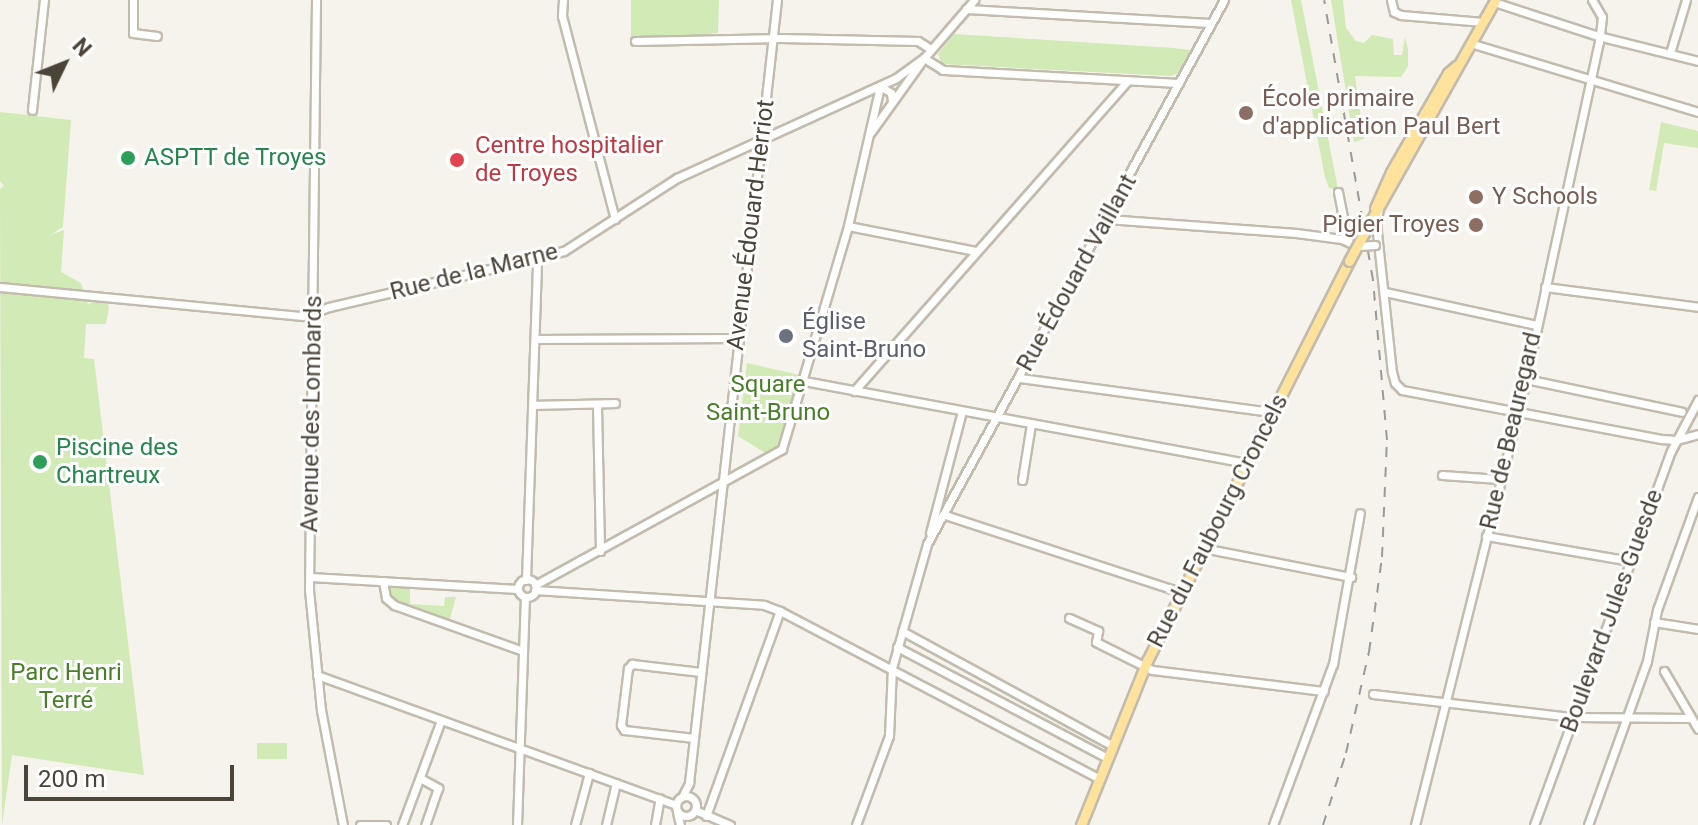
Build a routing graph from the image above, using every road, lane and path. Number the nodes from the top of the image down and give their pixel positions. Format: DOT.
graph roads {
  1 [pos="44,0"];
  2 [pos="133,0"];
  3 [pos="316,0"];
  4 [pos="563,0"];
  5 [pos="777,0"];
  6 [pos="974,0"];
  7 [pos="1224,0"];
  8 [pos="1391,0"];
  9 [pos="1592,0"];
  10 [pos="1686,0"];
  11 [pos="1494,1"];
  12 [pos="966,9"];
  13 [pos="1483,22"];
  14 [pos="1211,23"];
  15 [pos="157,36"];
  16 [pos="1598,36"];
  17 [pos="772,38"];
  18 [pos="635,41"];
  19 [pos="1470,43"];
  20 [pos="931,49"];
  21 [pos="1670,53"];
  22 [pos="924,58"];
  23 [pos="1698,61"];
  24 [pos="1128,80"];
  25 [pos="1588,81"];
  26 [pos="1179,83"];
  27 [pos="880,86"];
  28 [pos="860,95"];
  29 [pos="878,97"];
  30 [pos="892,101"];
  31 [pos="32,110"];
  32 [pos="1698,112"];
  33 [pos="870,134"];
  34 [pos="762,138"];
  35 [pos="1338,192"];
  36 [pos="1377,210"];
  37 [pos="615,219"];
  38 [pos="1107,219"];
  39 [pos="848,226"];
  40 [pos="1352,241"];
  41 [pos="1376,242"];
  42 [pos="976,251"];
  43 [pos="537,258"];
  44 [pos="0,287"];
  45 [pos="1545,287"];
  46 [pos="1385,292"];
  47 [pos="112,297"];
  48 [pos="112,307"];
  49 [pos="1698,307"];
  50 [pos="313,313"];
  51 [pos="1536,325"];
  52 [pos="738,338"];
  53 [pos="535,339"];
  54 [pos="1020,378"];
  55 [pos="1526,379"];
  56 [pos="804,381"];
  57 [pos="854,391"];
  58 [pos="1698,400"];
  59 [pos="615,403"];
  60 [pos="533,405"];
  61 [pos="597,406"];
  62 [pos="962,411"];
  63 [pos="1517,411"];
  64 [pos="1273,412"];
  65 [pos="1682,412"];
  66 [pos="999,418"];
  67 [pos="1031,424"];
  68 [pos="1698,434"];
  69 [pos="1676,440"];
  70 [pos="1246,463"];
  71 [pos="1442,475"];
  72 [pos="1499,479"];
  73 [pos="1022,480"];
  74 [pos="722,484"];
  75 [pos="1698,497"];
  76 [pos="1360,513"];
  77 [pos="945,515"];
  78 [pos="1486,536"];
  79 [pos="927,544"];
  80 [pos="1203,548"];
  81 [pos="600,551"];
  82 [pos="1630,561"];
  83 [pos="310,577"];
  84 [pos="1351,577"];
  85 [pos="526,580"];
  86 [pos="383,581"];
  87 [pos="535,588"];
  88 [pos="518,589"];
  89 [pos="1180,592"];
  90 [pos="525,597"];
  91 [pos="709,601"];
  92 [pos="780,611"];
  93 [pos="1069,618"];
  94 [pos="1654,622"];
  95 [pos="1698,629"];
  96 [pos="902,631"];
  97 [pos="897,647"];
  98 [pos="523,651"];
  99 [pos="1144,667"];
  100 [pos="892,668"];
  101 [pos="1664,671"];
  102 [pos="701,672"];
  103 [pos="317,675"];
  104 [pos="1324,691"];
  105 [pos="1373,694"];
  106 [pos="1446,701"];
  107 [pos="1573,717"];
  108 [pos="1627,717"];
  109 [pos="1690,718"];
  110 [pos="441,720"];
  111 [pos="1698,729"];
  112 [pos="694,738"];
  113 [pos="1111,745"];
  114 [pos="519,748"];
  115 [pos="1106,757"];
  116 [pos="589,773"];
  117 [pos="420,778"];
  118 [pos="1098,778"];
  119 [pos="616,783"];
  120 [pos="689,783"];
  121 [pos="682,797"];
  122 [pos="660,798"];
  123 [pos="676,808"];
  124 [pos="694,809"];
  125 [pos="710,820"];
  126 [pos="343,825"];
  127 [pos="360,825"];
  128 [pos="386,825"];
  129 [pos="402,825"];
  130 [pos="425,825"];
  131 [pos="517,825"];
  132 [pos="575,825"];
  133 [pos="606,825"];
  134 [pos="655,825"];
  135 [pos="680,825"];
  136 [pos="688,825"];
  137 [pos="730,825"];
  138 [pos="856,825"];
  139 [pos="1081,825"];
  140 [pos="1273,825"];
  141 [pos="1415,825"];
  142 [pos="1534,825"];
  143 [pos="1588,825"];
  1 -- 31 [label="street"];
  2 -- 15 [label="street"];
  3 -- 50 [label="street, Avenue des Lombards"];
  4 -- 37 [label="street"];
  5 -- 17 [label="street, Avenue Édouard Herriot"];
  6 -- 12 [label="street"];
  7 -- 14 [label="street, Rue Édouard Vaillant"];
  8 -- 13 [label="street"];
  9 -- 16 [label="street"];
  10 -- 21 [label="street"];
  11 -- 13 [label="main road, Rue du Faubourg Croncels"];
  11 -- 16 [label="street"];
  12 -- 14 [label="street"];
  12 -- 20 [label="street"];
  13 -- 19 [label="main road, Rue du Faubourg Croncels"];
  14 -- 26 [label="street, Rue Édouard Vaillant"];
  16 -- 21 [label="street"];
  16 -- 25 [label="street, Rue de Beauregard"];
  17 -- 18 [label="street"];
  17 -- 20 [label="street"];
  17 -- 34 [label="street, Avenue Édouard Herriot"];
  19 -- 25 [label="street"];
  19 -- 36 [label="main road, Rue du Faubourg Croncels"];
  20 -- 22 [label="street"];
  21 -- 23 [label="street"];
  22 -- 24 [label="street"];
  22 -- 27 [label="street, Rue de la Marne"];
  22 -- 30 [label="street"];
  24 -- 26 [label="street"];
  24 -- 42 [label="street"];
  25 -- 32 [label="street"];
  25 -- 45 [label="street, Rue de Beauregard"];
  26 -- 38 [label="street, Rue Édouard Vaillant"];
  27 -- 28 [label="street, Rue de la Marne"];
  27 -- 29 [label="street"];
  27 -- 30 [label="street"];
  28 -- 29 [label="street"];
  28 -- 34 [label="street, Rue de la Marne"];
  29 -- 30 [label="street"];
  29 -- 33 [label="street"];
  30 -- 33 [label="street"];
  33 -- 39 [label="street"];
  34 -- 37 [label="street, Rue de la Marne"];
  34 -- 52 [label="street, Avenue Édouard Herriot"];
  35 -- 40 [label="street"];
  36 -- 40 [label="main road, Rue du Faubourg Croncels, bridge"];
  36 -- 41 [label="street"];
  37 -- 43 [label="street, Rue de la Marne"];
  38 -- 40 [label="street"];
  38 -- 54 [label="street, Rue Édouard Vaillant"];
  39 -- 42 [label="street"];
  39 -- 56 [label="street"];
  40 -- 41 [label="street, bridge"];
  40 -- 64 [label="main road, Rue du Faubourg Croncels, bridge"];
  41 -- 46 [label="street"];
  42 -- 57 [label="street"];
  43 -- 50 [label="street, Rue de la Marne"];
  43 -- 53 [label="street"];
  44 -- 47 [label="street, Rue de la Marne"];
  45 -- 49 [label="street"];
  45 -- 51 [label="street, Rue de Beauregard"];
  46 -- 51 [label="street"];
  46 -- 63 [label="street"];
  47 -- 48 [label="street"];
  47 -- 50 [label="street, Rue de la Marne"];
  50 -- 83 [label="street, Avenue des Lombards"];
  51 -- 55 [label="street, Rue de Beauregard"];
  52 -- 53 [label="street"];
  52 -- 74 [label="street, Avenue Édouard Herriot"];
  53 -- 60 [label="street"];
  54 -- 64 [label="street"];
  54 -- 66 [label="street, Rue Édouard Vaillant"];
  55 -- 63 [label="street, Rue de Beauregard"];
  55 -- 65 [label="street"];
  56 -- 57 [label="street"];
  56 -- 74 [label="street"];
  57 -- 62 [label="street"];
  58 -- 69 [label="street, Boulevard Jules Guesde"];
  59 -- 61 [label="street"];
  60 -- 61 [label="street"];
  60 -- 85 [label="street"];
  61 -- 81 [label="street"];
  62 -- 66 [label="street"];
  62 -- 79 [label="street, Rue Édouard Vaillant"];
  63 -- 69 [label="street"];
  63 -- 72 [label="street, Rue de Beauregard"];
  64 -- 70 [label="main road, Rue du Faubourg Croncels"];
  66 -- 67 [label="street"];
  66 -- 77 [label="street, Rue Édouard Vaillant"];
  67 -- 70 [label="street"];
  67 -- 73 [label="street"];
  68 -- 69 [label="street"];
  69 -- 82 [label="street, Boulevard Jules Guesde"];
  70 -- 80 [label="main road, Rue du Faubourg Croncels"];
  71 -- 72 [label="street"];
  72 -- 78 [label="street, Rue de Beauregard"];
  74 -- 81 [label="street"];
  74 -- 91 [label="street, Avenue Édouard Herriot"];
  75 -- 94 [label="street, Boulevard Jules Guesde"];
  76 -- 84 [label="street"];
  77 -- 79 [label="street, Rue Édouard Vaillant"];
  77 -- 89 [label="street"];
  78 -- 82 [label="street"];
  78 -- 106 [label="street, Rue de Beauregard"];
  79 -- 96 [label="street, Rue Édouard Vaillant"];
  80 -- 84 [label="street"];
  80 -- 89 [label="main road, Rue du Faubourg Croncels"];
  81 -- 87 [label="street"];
  82 -- 107 [label="street, Boulevard Jules Guesde"];
  83 -- 86 [label="street"];
  83 -- 103 [label="street, Avenue des Lombards"];
  84 -- 104 [label="street"];
  85 -- 87 [label="street"];
  85 -- 88 [label="street"];
  86 -- 88 [label="street"];
  86 -- 98 [label="street"];
  87 -- 90 [label="street"];
  87 -- 91 [label="street"];
  88 -- 90 [label="street"];
  89 -- 99 [label="main road, Rue du Faubourg Croncels"];
  90 -- 98 [label="street"];
  91 -- 92 [label="street"];
  91 -- 102 [label="street, Avenue Édouard Herriot"];
  92 -- 100 [label="street"];
  92 -- 125 [label="street"];
  93 -- 99 [label="street"];
  94 -- 95 [label="street"];
  94 -- 108 [label="street, Boulevard Jules Guesde"];
  96 -- 97 [label="street, Rue Édouard Vaillant"];
  96 -- 113 [label="street"];
  97 -- 100 [label="street, Rue Édouard Vaillant"];
  97 -- 115 [label="street"];
  98 -- 114 [label="street"];
  99 -- 104 [label="street"];
  99 -- 113 [label="main road, Rue du Faubourg Croncels"];
  100 -- 118 [label="street"];
  100 -- 138 [label="street, Rue Édouard Vaillant"];
  101 -- 109 [label="street"];
  102 -- 112 [label="street, Avenue Édouard Herriot"];
  102 -- 112 [label="street"];
  103 -- 110 [label="street"];
  103 -- 126 [label="street, Avenue des Lombards"];
  104 -- 140 [label="street"];
  105 -- 106 [label="street"];
  106 -- 107 [label="street"];
  106 -- 141 [label="street, Rue de Beauregard"];
  107 -- 108 [label="street"];
  107 -- 142 [label="street, Boulevard Jules Guesde"];
  108 -- 109 [label="street"];
  108 -- 143 [label="street, Boulevard Jules Guesde"];
  109 -- 111 [label="street"];
  110 -- 114 [label="street"];
  110 -- 117 [label="street"];
  112 -- 120 [label="street, Avenue Édouard Herriot"];
  113 -- 115 [label="main road, Rue du Faubourg Croncels"];
  114 -- 116 [label="street"];
  114 -- 131 [label="street"];
  115 -- 118 [label="main road, Rue du Faubourg Croncels"];
  116 -- 119 [label="street"];
  116 -- 132 [label="street"];
  117 -- 129 [label="street"];
  117 -- 130 [label="street"];
  118 -- 139 [label="main road, Rue du Faubourg Croncels"];
  119 -- 122 [label="street"];
  119 -- 133 [label="street"];
  120 -- 121 [label="street, Avenue Édouard Herriot"];
  120 -- 124 [label="street, Avenue Édouard Herriot"];
  121 -- 123 [label="street, Avenue Édouard Herriot"];
  121 -- 124 [label="street"];
  122 -- 123 [label="street"];
  122 -- 134 [label="street"];
  123 -- 124 [label="street"];
  123 -- 135 [label="street"];
  124 -- 125 [label="street"];
  124 -- 136 [label="street"];
  125 -- 137 [label="street"];
  127 -- 128 [label="street"];
}
